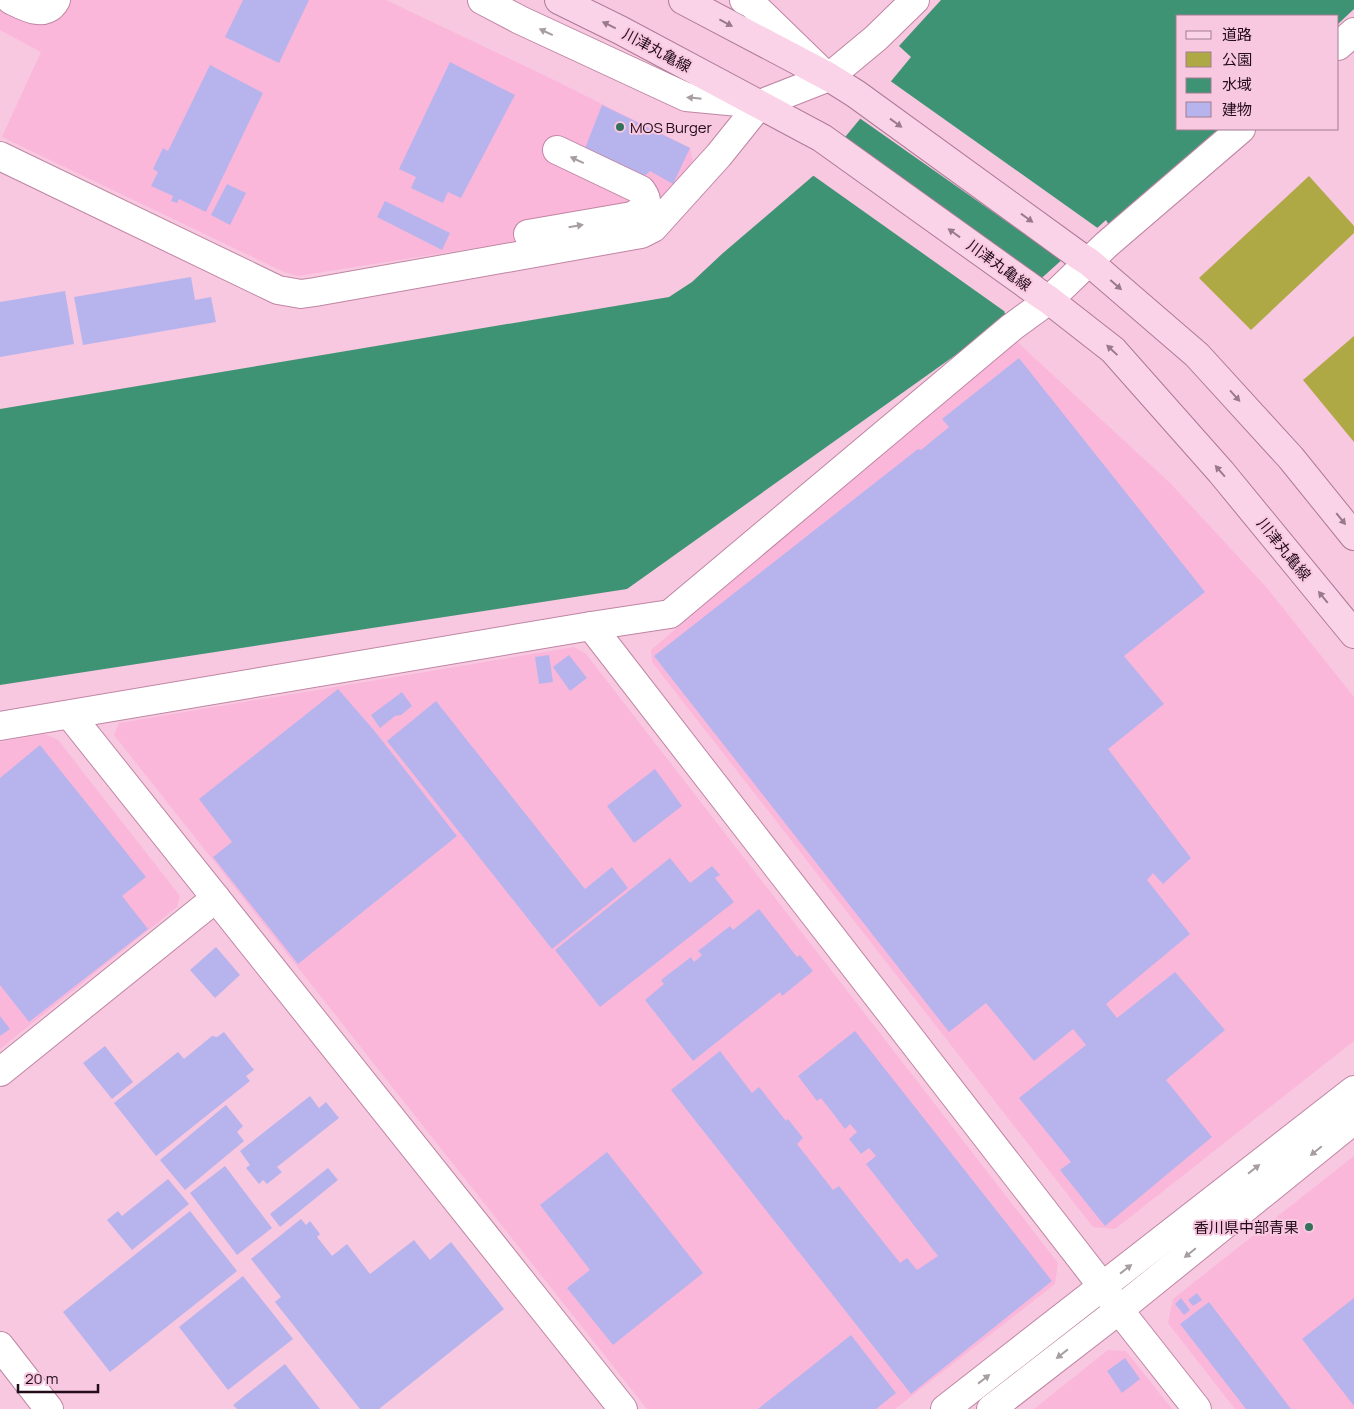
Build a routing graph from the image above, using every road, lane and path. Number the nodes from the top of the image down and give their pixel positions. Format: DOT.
graph roads {
  1 [pos="11,0"];
  2 [pos="56,0"];
  3 [pos="482,0"];
  4 [pos="560,0"];
  5 [pos="684,0"];
  6 [pos="744,0"];
  7 [pos="915,0"];
  8 [pos="1354,32"];
  9 [pos="1339,45"];
  10 [pos="829,77"];
  11 [pos="760,104"];
  12 [pos="1240,130"];
  13 [pos="557,150"];
  14 [pos="0,156"];
  15 [pos="528,234"];
  16 [pos="1083,258"];
  17 [pos="1043,296"];
  18 [pos="1354,536"];
  19 [pos="591,626"];
  20 [pos="1354,634"];
  21 [pos="70,715"];
  22 [pos="0,726"];
  23 [pos="216,898"];
  24 [pos="0,1072"];
  25 [pos="1354,1090"];
  26 [pos="1354,1120"];
  27 [pos="1103,1287"];
  28 [pos="1119,1310"];
  29 [pos="0,1346"];
  30 [pos="50,1409"];
  31 [pos="623,1409"];
  32 [pos="945,1409"];
  33 [pos="992,1409"];
  34 [pos="1196,1409"];
  1 -- 2 [label="street"];
  11 -- 3 [label="street, one-way"];
  11 -- 4 [label="main road, 川津丸亀線, one-way"];
  5 -- 10 [label="main road, one-way"];
  6 -- 10 [label="street"];
  7 -- 10 [label="street"];
  8 -- 9 [label="street"];
  10 -- 11 [label="street"];
  10 -- 16 [label="main road, one-way"];
  11 -- 14 [label="street"];
  17 -- 11 [label="main road, 川津丸亀線, one-way"];
  12 -- 16 [label="street"];
  15 -- 13 [label="street, one-way"];
  16 -- 17 [label="street"];
  16 -- 18 [label="main road, one-way"];
  17 -- 19 [label="street"];
  20 -- 17 [label="main road, 川津丸亀線, one-way"];
  19 -- 21 [label="street"];
  19 -- 27 [label="street"];
  21 -- 22 [label="street"];
  21 -- 23 [label="street"];
  23 -- 24 [label="street"];
  23 -- 31 [label="street"];
  27 -- 25 [label="street, one-way"];
  26 -- 28 [label="street, one-way"];
  27 -- 28 [label="street"];
  32 -- 27 [label="street, one-way"];
  28 -- 33 [label="street, one-way"];
  28 -- 34 [label="street"];
  29 -- 30 [label="street"];
}
